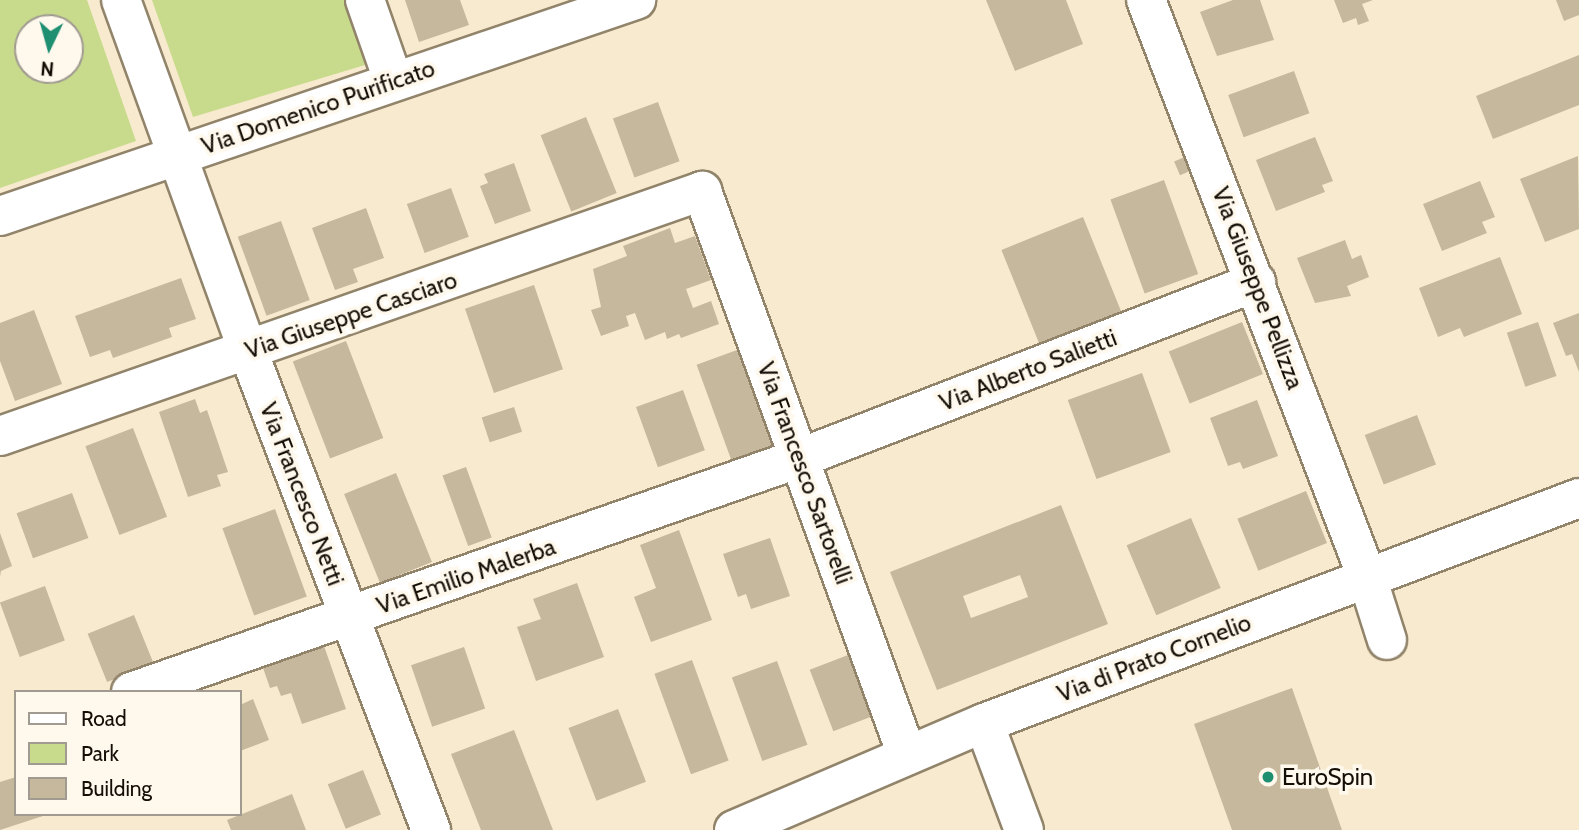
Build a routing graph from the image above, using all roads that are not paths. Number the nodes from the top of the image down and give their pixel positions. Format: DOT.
graph roads {
  1 [pos="121,0"];
  2 [pos="365,0"];
  3 [pos="636,0"];
  4 [pos="1146,0"];
  5 [pos="393,80"];
  6 [pos="175,156"];
  7 [pos="702,191"];
  8 [pos="0,216"];
  9 [pos="1256,282"];
  10 [pos="248,351"];
  11 [pos="0,436"];
  12 [pos="800,458"];
  13 [pos="1579,498"];
  14 [pos="1367,576"];
  15 [pos="348,617"];
  16 [pos="1388,640"];
  17 [pos="137,690"];
  18 [pos="984,723"];
  19 [pos="907,755"];
  20 [pos="432,830"];
  21 [pos="735,830"];
  22 [pos="1024,830"];
  1 -- 6 [label="street, Via Francesco Netti"];
  2 -- 5 [label="street"];
  3 -- 5 [label="street, Via Domenico Purificato"];
  4 -- 9 [label="street, Via Giuseppe Pellizza"];
  5 -- 6 [label="street, Via Domenico Purificato"];
  6 -- 8 [label="street, Via Domenico Purificato"];
  6 -- 10 [label="street, Via Francesco Netti"];
  7 -- 10 [label="street, Via Giuseppe Casciaro"];
  7 -- 12 [label="street, Via Francesco Sartorelli"];
  9 -- 12 [label="street, Via Alberto Salietti"];
  9 -- 14 [label="street, Via Giuseppe Pellizza"];
  10 -- 11 [label="street, Via Giuseppe Casciaro"];
  10 -- 15 [label="street, Via Francesco Netti"];
  12 -- 15 [label="street, Via Emilio Malerba"];
  12 -- 19 [label="street, Via Francesco Sartorelli"];
  13 -- 14 [label="street, Via di Prato Cornelio"];
  14 -- 16 [label="street, Via Giuseppe Pellizza"];
  14 -- 18 [label="street, Via di Prato Cornelio"];
  15 -- 17 [label="street, Via Emilio Malerba"];
  15 -- 20 [label="street, Via Francesco Netti"];
  18 -- 19 [label="street, Via di Prato Cornelio"];
  18 -- 22 [label="street"];
  19 -- 21 [label="street, Via di Prato Cornelio"];
}
